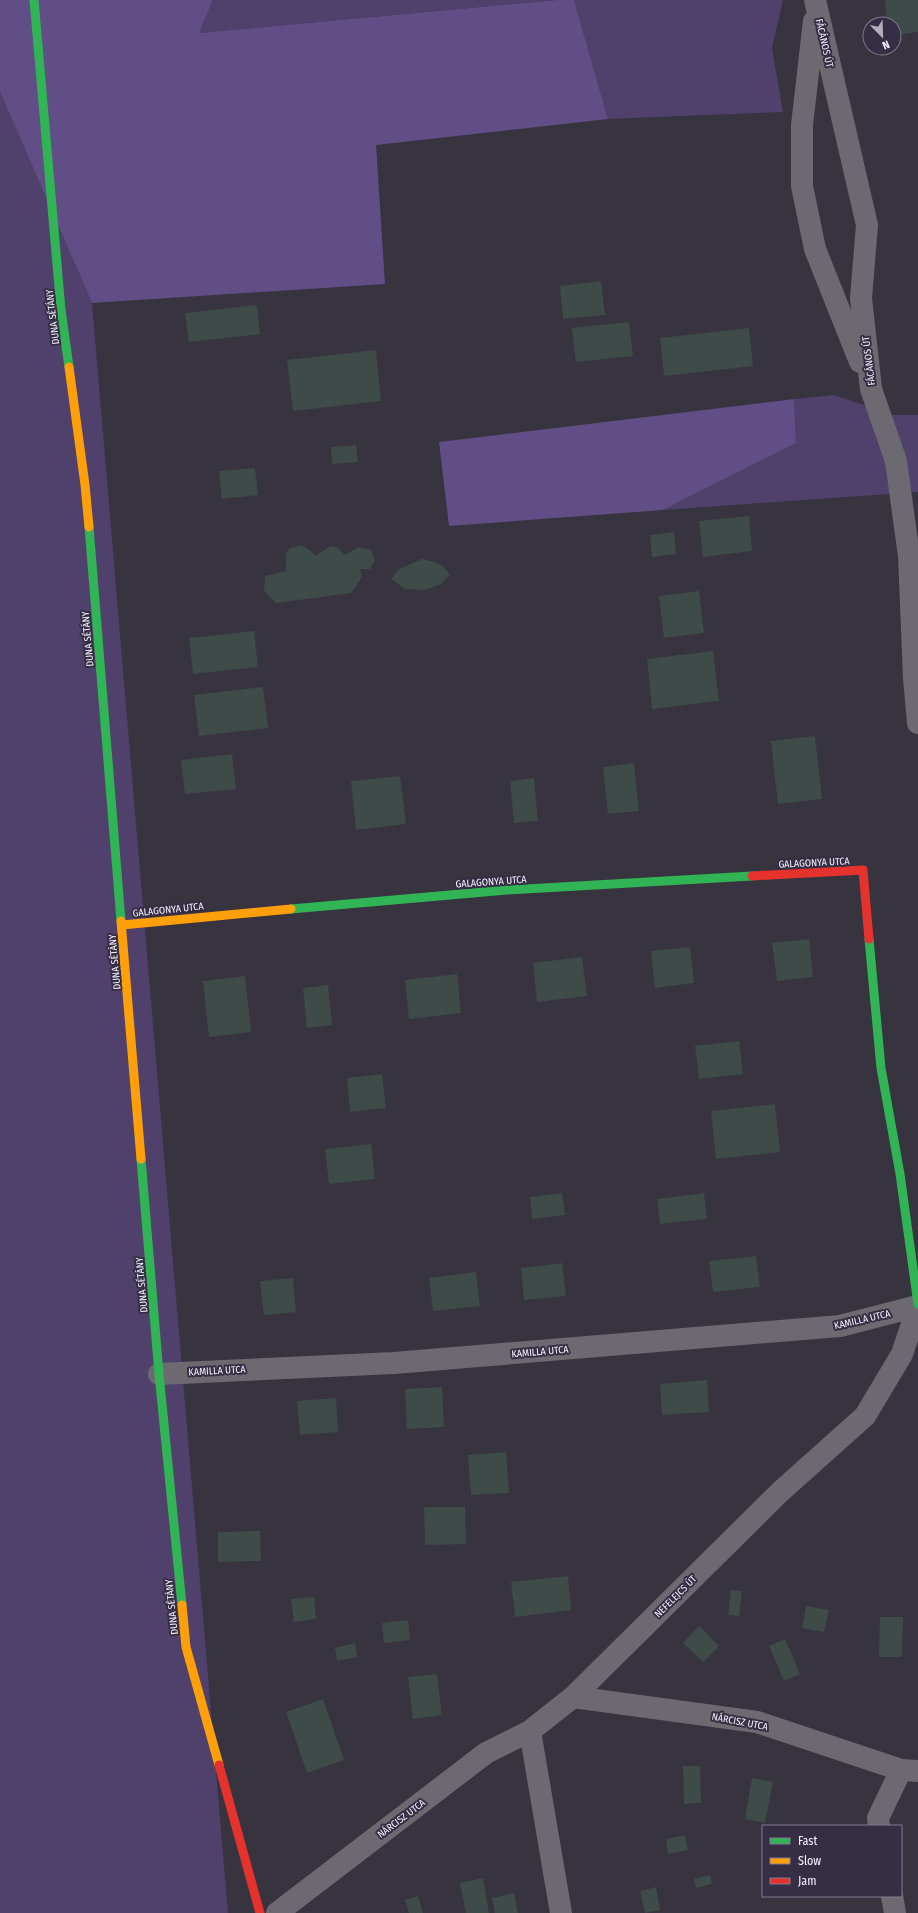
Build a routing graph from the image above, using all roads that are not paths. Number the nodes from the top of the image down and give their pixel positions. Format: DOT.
graph roads {
  1 [pos="34,0"];
  2 [pos="816,3"];
  3 [pos="871,389"];
  4 [pos="918,723"];
  5 [pos="122,925"];
  6 [pos="918,1306"];
  7 [pos="159,1374"];
  8 [pos="573,1697"];
  9 [pos="530,1731"];
  10 [pos="910,1770"];
  11 [pos="879,1822"];
  12 [pos="892,1897"];
  13 [pos="260,1913"];
  14 [pos="277,1913"];
  15 [pos="561,1913"];
  16 [pos="895,1913"];
  1 -- 5 [label="street, DUNA SÉTÁNY"];
  2 -- 3 [label="street, FÁCÁNOS ÚT"];
  2 -- 3 [label="street"];
  3 -- 4 [label="street, FÁCÁNOS ÚT"];
  5 -- 6 [label="street, GALAGONYA UTCA"];
  5 -- 7 [label="street, DUNA SÉTÁNY"];
  6 -- 7 [label="street, KAMILLA UTCA"];
  6 -- 8 [label="street, NEFELEJCS ÚT"];
  7 -- 13 [label="street, DUNA SÉTÁNY"];
  8 -- 9 [label="street, NEFELEJCS ÚT"];
  8 -- 10 [label="street, NÁRCISZ UTCA"];
  9 -- 14 [label="street, NÁRCISZ UTCA"];
  9 -- 15 [label="street"];
  10 -- 11 [label="street, NÁRCISZ UTCA"];
  12 -- 16 [label="street"];
}
